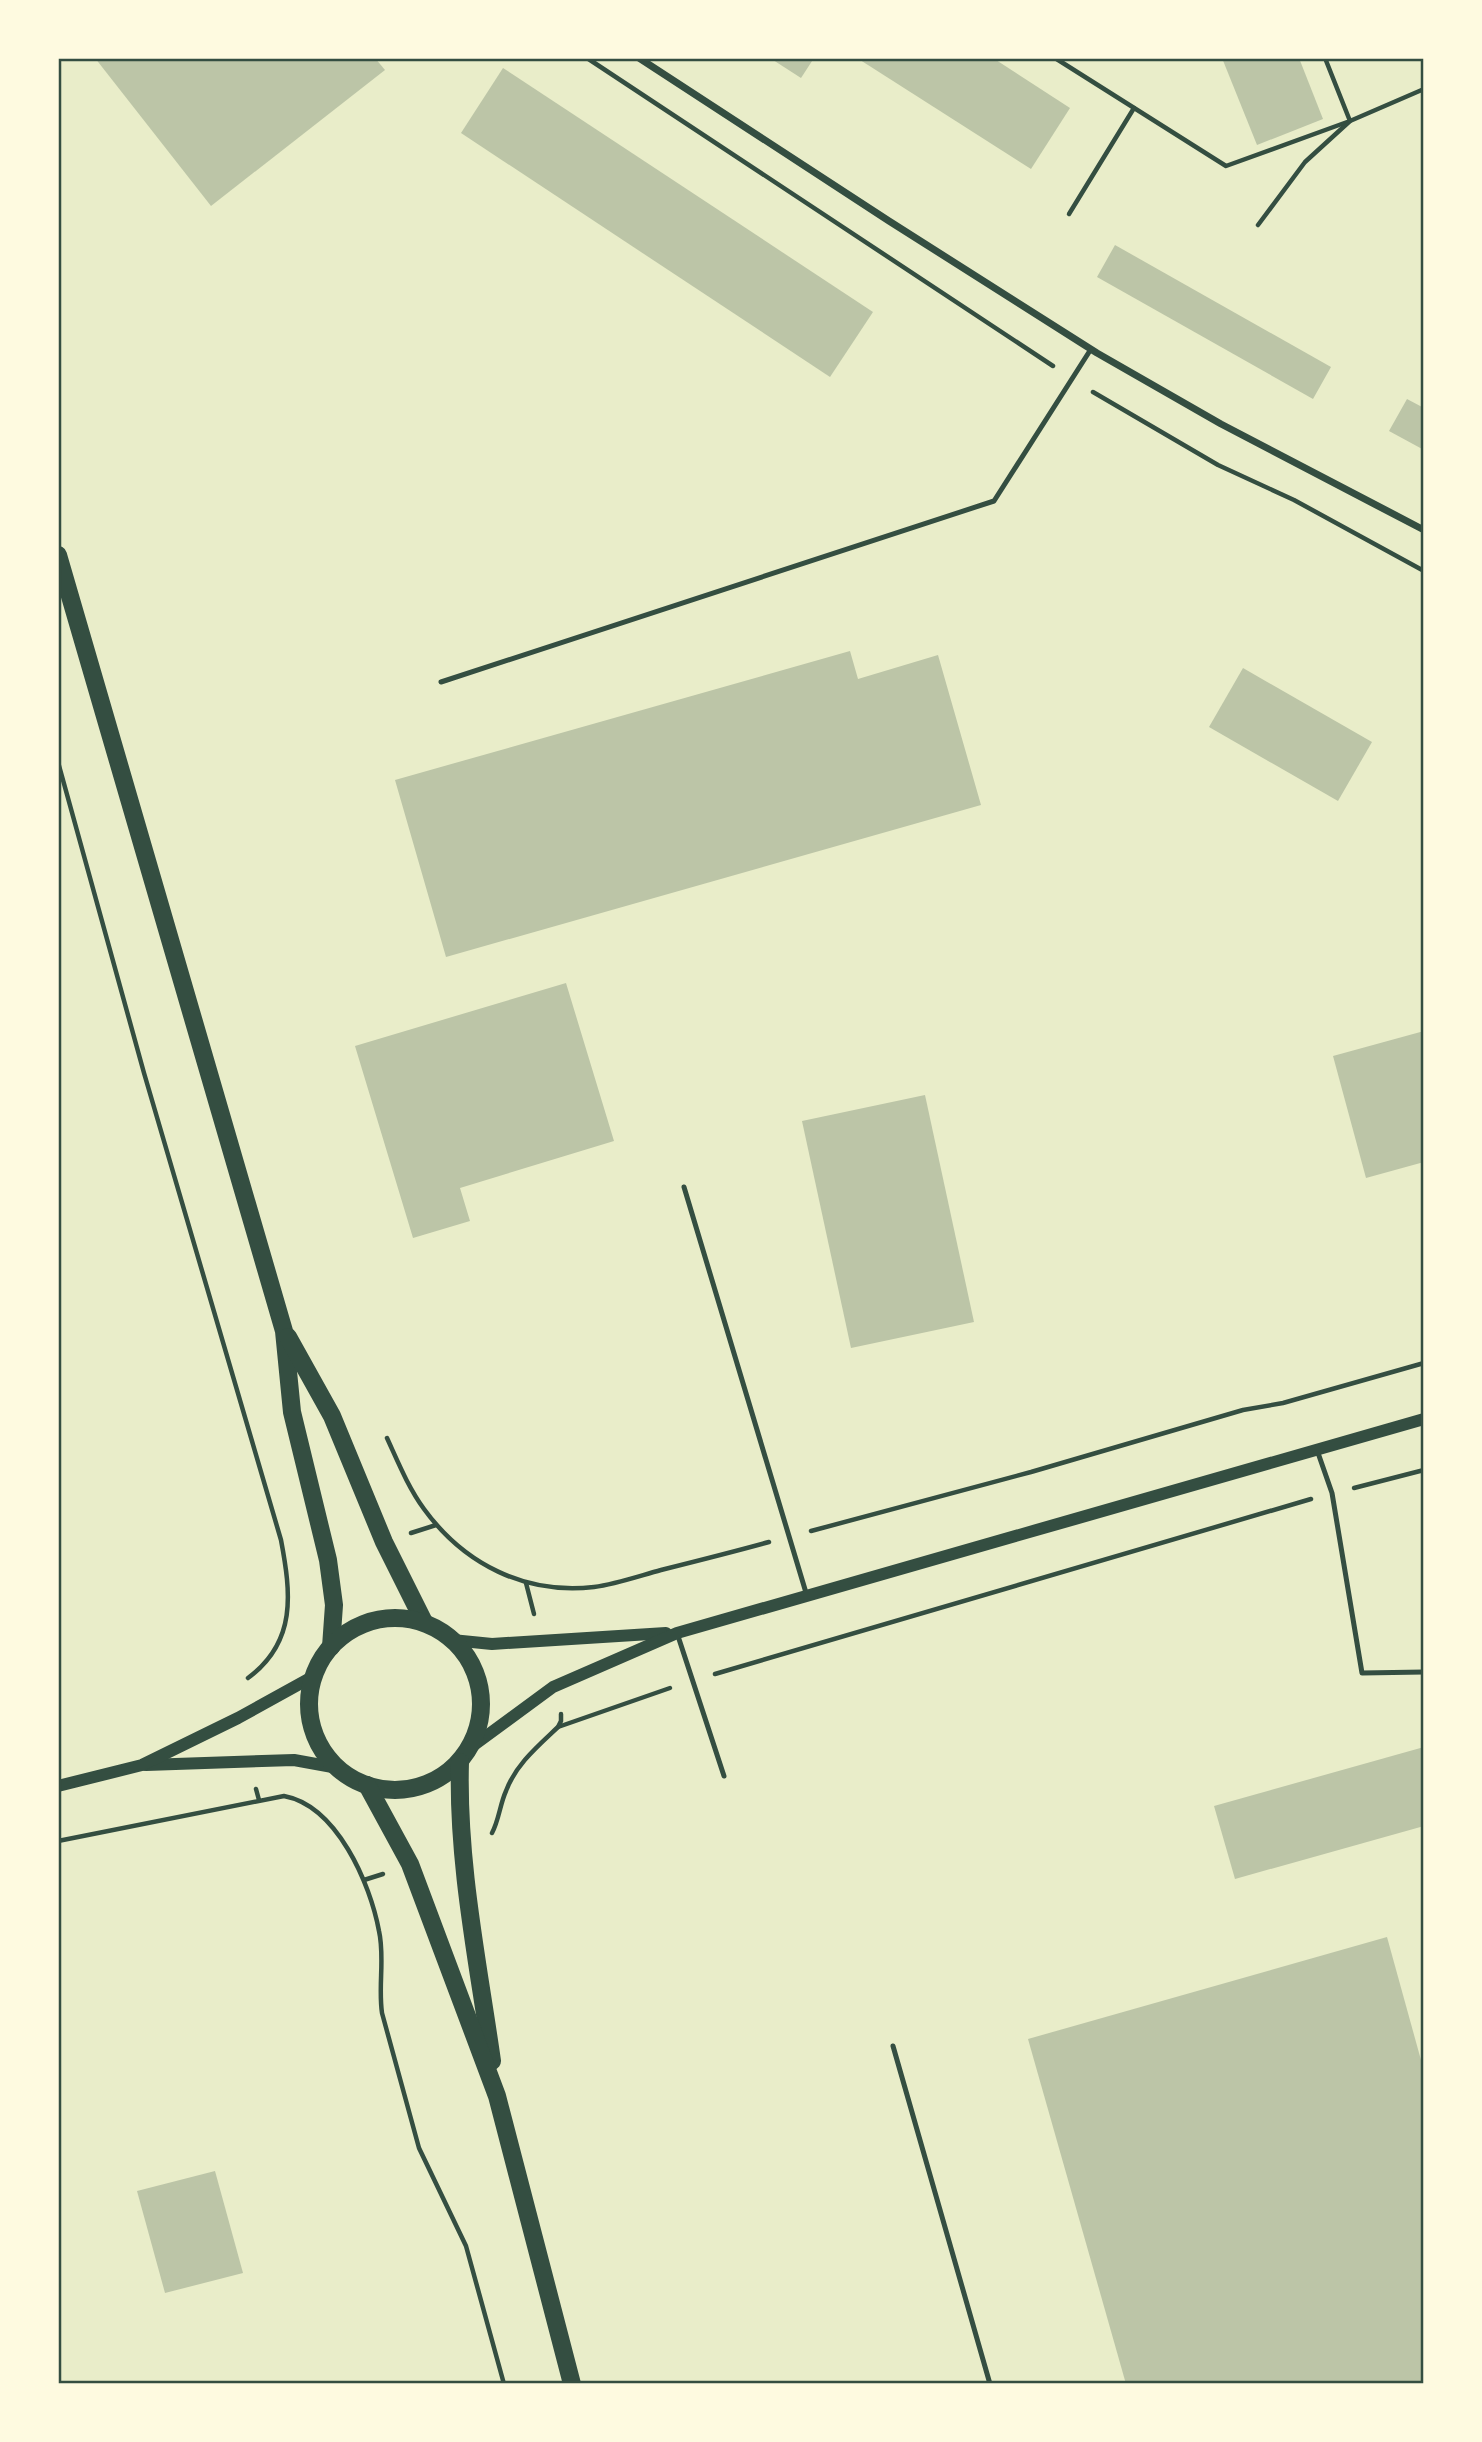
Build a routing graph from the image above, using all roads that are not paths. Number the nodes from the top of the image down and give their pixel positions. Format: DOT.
graph roads {
  1 [pos="639,58"];
  2 [pos="1091,349"];
  3 [pos="1424,530"];
  4 [pos="58,555"];
  5 [pos="441,682"];
  6 [pos="684,1187"];
  7 [pos="284,1331"];
  8 [pos="1424,1419"];
  9 [pos="1317,1450"];
  10 [pos="807,1596"];
  11 [pos="424,1622"];
  12 [pos="677,1633"];
  13 [pos="452,1640"];
  14 [pos="331,1647"];
  15 [pos="1424,1672"];
  16 [pos="314,1676"];
  17 [pos="465,1755"];
  18 [pos="142,1765"];
  19 [pos="338,1768"];
  20 [pos="724,1776"];
  21 [pos="367,1785"];
  22 [pos="58,1786"];
  23 [pos="893,2046"];
  24 [pos="497,2096"];
  25 [pos="572,2384"];
  26 [pos="990,2384"];
  1 -- 2 [label="street"];
  2 -- 3 [label="street"];
  2 -- 5 [label="lane"];
  4 -- 7 [label="main road"];
  6 -- 10 [label="lane"];
  7 -- 11 [label="main road"];
  7 -- 14 [label="main road"];
  8 -- 9 [label="street"];
  9 -- 10 [label="street"];
  9 -- 15 [label="lane"];
  10 -- 12 [label="street"];
  11 -- 13 [label="main road"];
  11 -- 14 [label="main road"];
  12 -- 13 [label="street"];
  12 -- 17 [label="street"];
  12 -- 20 [label="lane"];
  13 -- 17 [label="main road"];
  14 -- 16 [label="main road"];
  16 -- 18 [label="street"];
  16 -- 19 [label="main road"];
  17 -- 21 [label="main road"];
  17 -- 24 [label="main road"];
  18 -- 19 [label="street"];
  18 -- 22 [label="street"];
  19 -- 21 [label="main road"];
  21 -- 24 [label="main road"];
  23 -- 26 [label="lane"];
  24 -- 25 [label="main road"];
}
